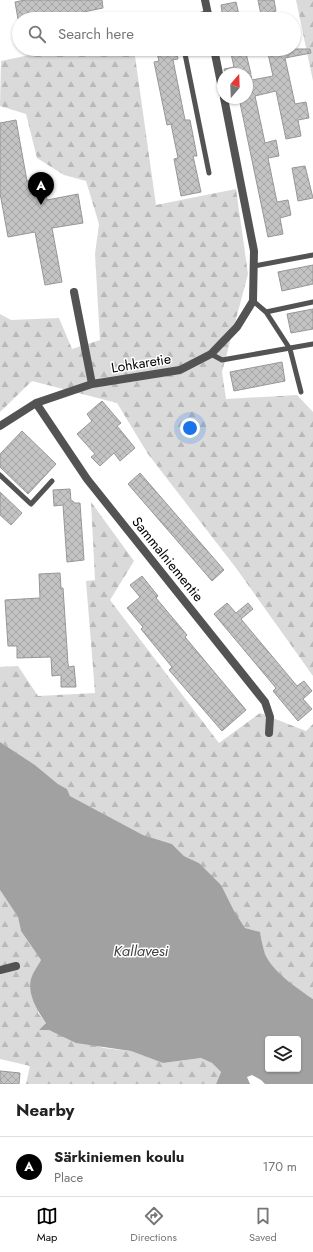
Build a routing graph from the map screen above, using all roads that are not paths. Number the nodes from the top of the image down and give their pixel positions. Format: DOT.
graph roads {
  1 [pos="205,0"];
  2 [pos="207,12"];
  3 [pos="185,56"];
  4 [pos="215,56"];
  5 [pos="218,68"];
  6 [pos="225,104"];
  7 [pos="209,173"];
  8 [pos="313,255"];
  9 [pos="254,266"];
  10 [pos="74,292"];
  11 [pos="253,301"];
  12 [pos="313,302"];
  13 [pos="266,312"];
  14 [pos="313,344"];
  15 [pos="290,349"];
  16 [pos="211,354"];
  17 [pos="92,384"];
  18 [pos="301,392"];
  19 [pos="36,403"];
  20 [pos="0,426"];
  21 [pos="0,475"];
  22 [pos="52,481"];
  23 [pos="269,733"];
  24 [pos="16,966"];
  25 [pos="0,970"];
  1 -- 2 [label="street"];
  3 -- 7 [label="lane"];
  4 -- 5 [label="street"];
  6 -- 9 [label="street, Lohkaretie"];
  8 -- 9 [label="lane"];
  9 -- 11 [label="street, Lohkaretie"];
  10 -- 17 [label="street"];
  11 -- 13 [label="lane"];
  11 -- 16 [label="street, Lohkaretie"];
  12 -- 13 [label="lane"];
  13 -- 15 [label="lane"];
  14 -- 15 [label="lane"];
  15 -- 16 [label="lane"];
  15 -- 18 [label="lane"];
  16 -- 17 [label="street, Lohkaretie"];
  17 -- 19 [label="street, Lohkaretie"];
  19 -- 20 [label="street, Lohkaretie"];
  19 -- 23 [label="street, Sammalniementie"];
  21 -- 22 [label="lane"];
  24 -- 25 [label="street"];
}
